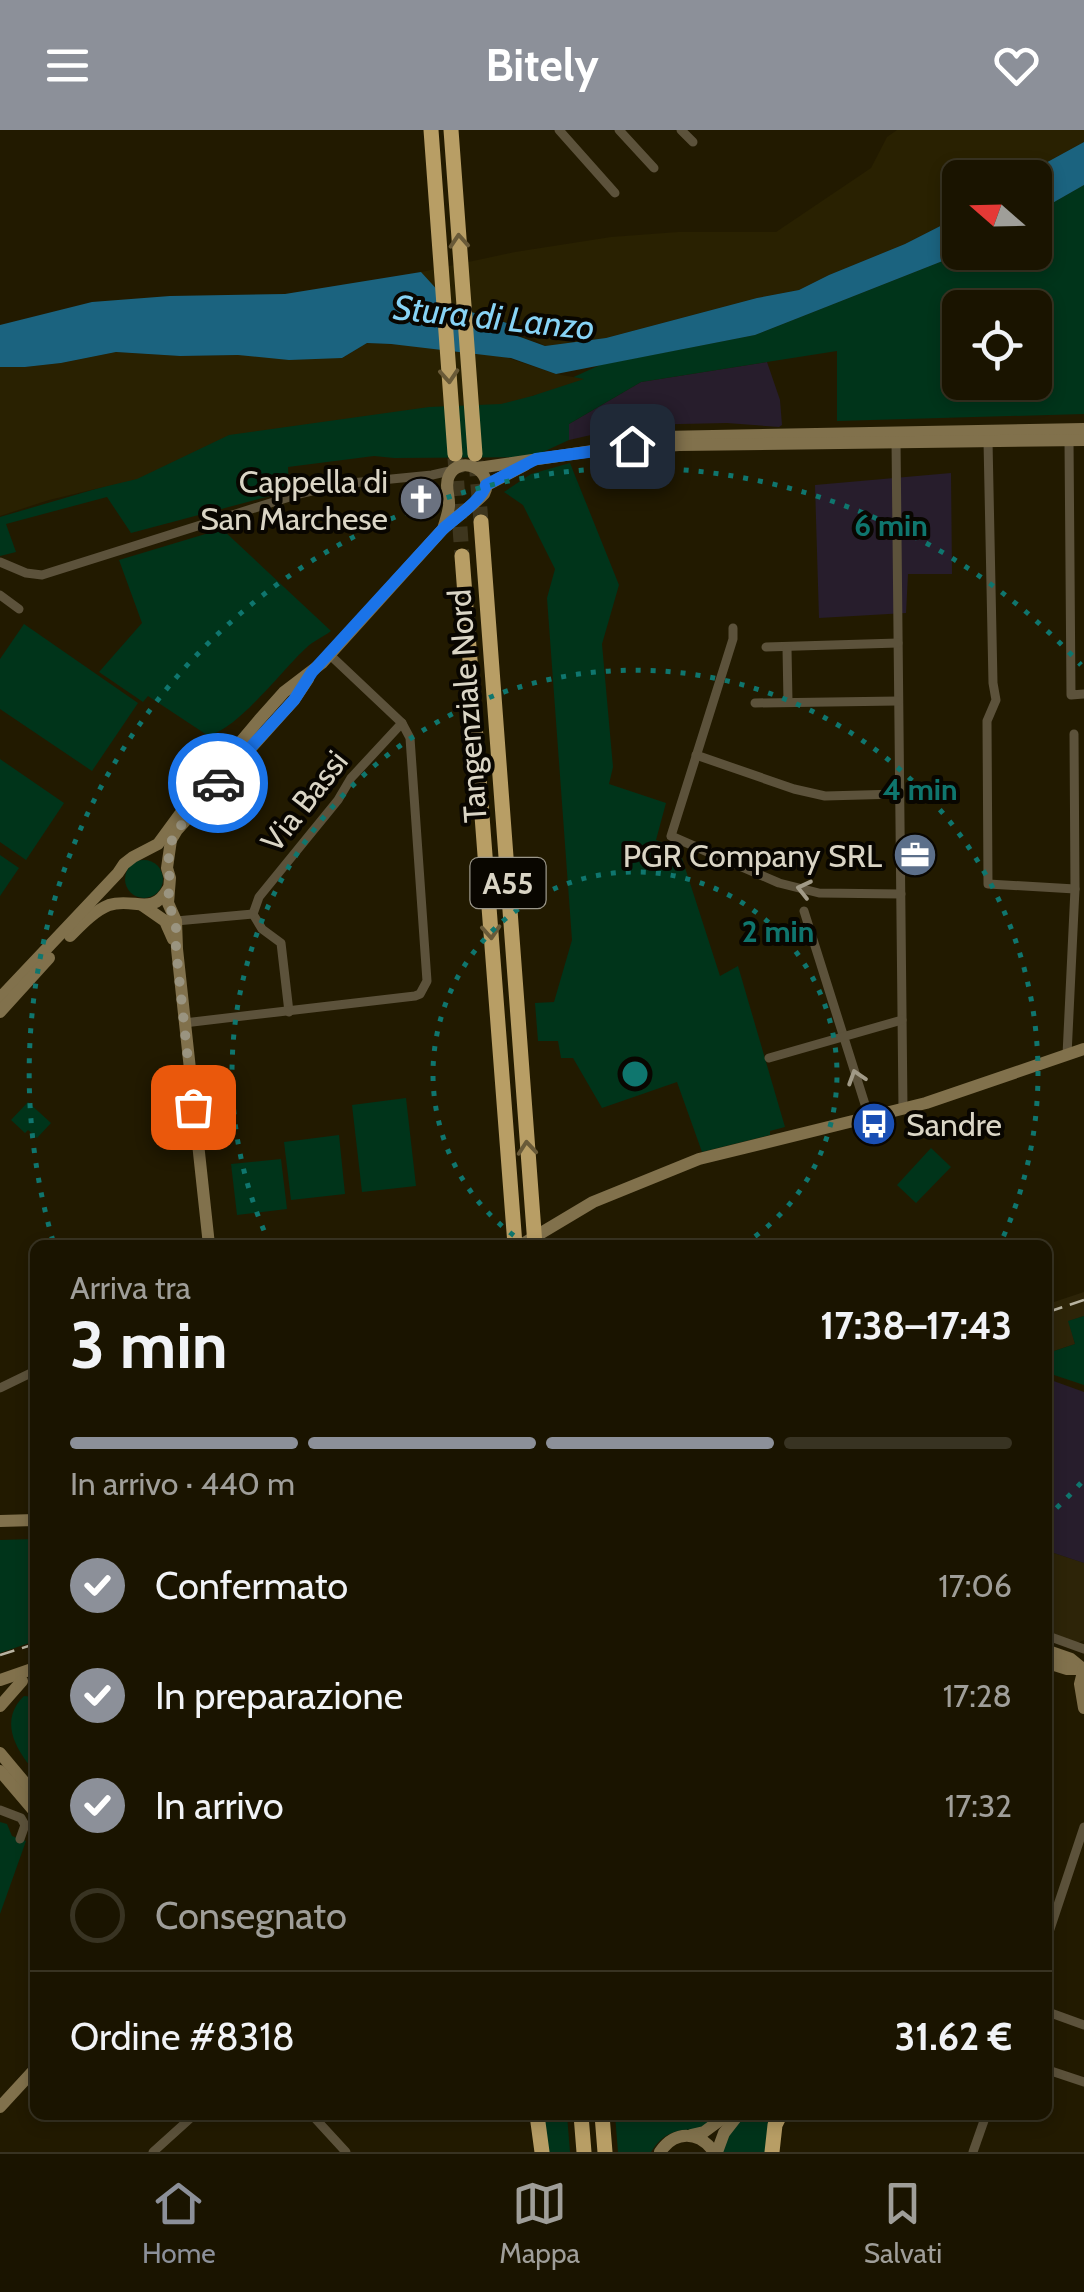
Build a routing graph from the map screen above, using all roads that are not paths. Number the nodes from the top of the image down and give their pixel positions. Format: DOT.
graph roads {
  1 [pos="431,130"];
  2 [pos="451,130"];
  3 [pos="558,130"];
  4 [pos="619,130"];
  5 [pos="682,130"];
  6 [pos="693,142"];
  7 [pos="654,168"];
  8 [pos="615,193"];
  9 [pos="1084,430"];
  10 [pos="896,438"];
  11 [pos="1069,440"];
  12 [pos="1084,440"];
  13 [pos="988,441"];
  14 [pos="476,455"];
  15 [pos="454,456"];
  16 [pos="536,459"];
  17 [pos="418,476"];
  18 [pos="486,485"];
  19 [pos="448,489"];
  20 [pos="471,504"];
  21 [pos="481,522"];
  22 [pos="443,529"];
  23 [pos="462,556"];
  24 [pos="0,562"];
  25 [pos="0,595"];
  26 [pos="19,609"];
  27 [pos="734,628"];
  28 [pos="898,643"];
  29 [pos="766,647"];
  30 [pos="787,648"];
  31 [pos="330,655"];
  32 [pos="312,672"];
  33 [pos="1084,694"];
  34 [pos="898,700"];
  35 [pos="788,702"];
  36 [pos="755,703"];
  37 [pos="402,723"];
  38 [pos="1074,734"];
  39 [pos="696,755"];
  40 [pos="899,794"];
  41 [pos="1079,839"];
  42 [pos="141,854"];
  43 [pos="167,868"];
  44 [pos="118,873"];
  45 [pos="168,888"];
  46 [pos="1075,888"];
  47 [pos="900,894"];
  48 [pos="137,904"];
  49 [pos="804,910"];
  50 [pos="253,914"];
  51 [pos="176,922"];
  52 [pos="176,949"];
  53 [pos="0,998"];
  54 [pos="0,1012"];
  55 [pos="289,1012"];
  56 [pos="902,1020"];
  57 [pos="184,1023"];
  58 [pos="844,1037"];
  59 [pos="1084,1049"];
  60 [pos="1067,1055"];
  61 [pos="769,1058"];
  62 [pos="903,1109"];
  63 [pos="869,1117"];
  64 [pos="207,1240"];
  65 [pos="518,1240"];
  66 [pos="527,1240"];
  67 [pos="536,1240"];
  68 [pos="30,1373"];
  69 [pos="0,1388"];
  70 [pos="30,1520"];
  71 [pos="0,1521"];
  72 [pos="1052,1637"];
  73 [pos="1084,1649"];
  74 [pos="1052,1652"];
  75 [pos="1052,1664"];
  76 [pos="1084,1669"];
  77 [pos="30,1670"];
  78 [pos="29,1679"];
  79 [pos="0,1680"];
  80 [pos="0,1689"];
  81 [pos="0,1706"];
  82 [pos="1084,1708"];
  83 [pos="0,1743"];
  84 [pos="3,1763"];
  85 [pos="30,1791"];
  86 [pos="30,1804"];
  87 [pos="0,1810"];
  88 [pos="1084,1827"];
  89 [pos="20,1838"];
  90 [pos="1052,1924"];
  91 [pos="1052,2013"];
  92 [pos="1084,2025"];
  93 [pos="1052,2071"];
  94 [pos="30,2074"];
  95 [pos="1084,2082"];
  96 [pos="0,2107"];
  97 [pos="188,2120"];
  98 [pos="317,2120"];
  99 [pos="538,2120"];
  100 [pos="581,2120"];
  101 [pos="602,2120"];
  102 [pos="720,2120"];
  103 [pos="734,2120"];
  104 [pos="778,2120"];
  105 [pos="984,2120"];
  106 [pos="690,2135"];
  107 [pos="153,2152"];
  108 [pos="346,2152"];
  109 [pos="542,2152"];
  110 [pos="584,2152"];
  111 [pos="605,2152"];
  112 [pos="660,2152"];
  113 [pos="716,2152"];
  114 [pos="772,2152"];
  115 [pos="973,2152"];
  1 -- 15 [label="highway, one-way"];
  14 -- 2 [label="highway, one-way"];
  3 -- 8 [label="street"];
  4 -- 7 [label="street"];
  5 -- 6 [label="street"];
  9 -- 10 [label="street"];
  10 -- 13 [label="street"];
  10 -- 16 [label="street"];
  10 -- 28 [label="street"];
  11 -- 12 [label="street"];
  11 -- 13 [label="street"];
  11 -- 33 [label="street"];
  13 -- 46 [label="street"];
  14 -- 15 [label="street"];
  14 -- 16 [label="street"];
  14 -- 18 [label="street"];
  15 -- 17 [label="street"];
  15 -- 19 [label="street"];
  16 -- 18 [label="street"];
  17 -- 19 [label="street"];
  17 -- 24 [label="street"];
  18 -- 20 [label="street"];
  19 -- 20 [label="street"];
  19 -- 22 [label="street"];
  20 -- 22 [label="street"];
  67 -- 21 [label="highway, Tangenziale Nord / A55, one-way"];
  22 -- 31 [label="street"];
  23 -- 65 [label="highway, Tangenziale Nord / A55, one-way"];
  25 -- 26 [label="street"];
  27 -- 39 [label="street"];
  28 -- 30 [label="street"];
  28 -- 34 [label="street"];
  29 -- 30 [label="street"];
  30 -- 35 [label="street"];
  31 -- 32 [label="street"];
  31 -- 37 [label="street"];
  32 -- 42 [label="street"];
  32 -- 43 [label="street"];
  34 -- 35 [label="street"];
  34 -- 40 [label="street"];
  35 -- 36 [label="street"];
  37 -- 50 [label="street, Via Bassi"];
  37 -- 55 [label="street"];
  38 -- 41 [label="street"];
  39 -- 40 [label="street"];
  47 -- 39 [label="street, one-way"];
  40 -- 47 [label="street"];
  41 -- 46 [label="street"];
  42 -- 43 [label="street"];
  42 -- 44 [label="street"];
  43 -- 45 [label="street"];
  44 -- 48 [label="street"];
  44 -- 53 [label="street"];
  45 -- 48 [label="street"];
  45 -- 51 [label="street"];
  46 -- 60 [label="street"];
  47 -- 56 [label="street"];
  48 -- 52 [label="street"];
  48 -- 54 [label="street"];
  49 -- 58 [label="street"];
  50 -- 51 [label="street"];
  50 -- 55 [label="street"];
  51 -- 52 [label="street"];
  52 -- 57 [label="street"];
  55 -- 57 [label="street"];
  56 -- 58 [label="street"];
  56 -- 62 [label="street"];
  57 -- 64 [label="street"];
  58 -- 61 [label="street"];
  63 -- 58 [label="street, one-way"];
  59 -- 60 [label="street"];
  60 -- 62 [label="street"];
  62 -- 63 [label="street"];
  63 -- 66 [label="street"];
  68 -- 69 [label="street"];
  70 -- 71 [label="street"];
  72 -- 73 [label="street"];
  74 -- 76 [label="street"];
  75 -- 76 [label="street"];
  76 -- 82 [label="street"];
  77 -- 79 [label="street"];
  78 -- 80 [label="street"];
  78 -- 81 [label="street"];
  83 -- 84 [label="street"];
  84 -- 85 [label="street"];
  84 -- 86 [label="street"];
  87 -- 89 [label="street"];
  88 -- 90 [label="street"];
  91 -- 92 [label="street"];
  93 -- 95 [label="street"];
  94 -- 96 [label="street"];
  97 -- 107 [label="street"];
  98 -- 108 [label="street"];
  99 -- 109 [label="highway"];
  100 -- 110 [label="highway"];
  101 -- 111 [label="highway"];
  102 -- 106 [label="street"];
  103 -- 113 [label="street"];
  104 -- 114 [label="highway"];
  105 -- 115 [label="street"];
  106 -- 112 [label="street"];
  106 -- 113 [label="street"];
}
